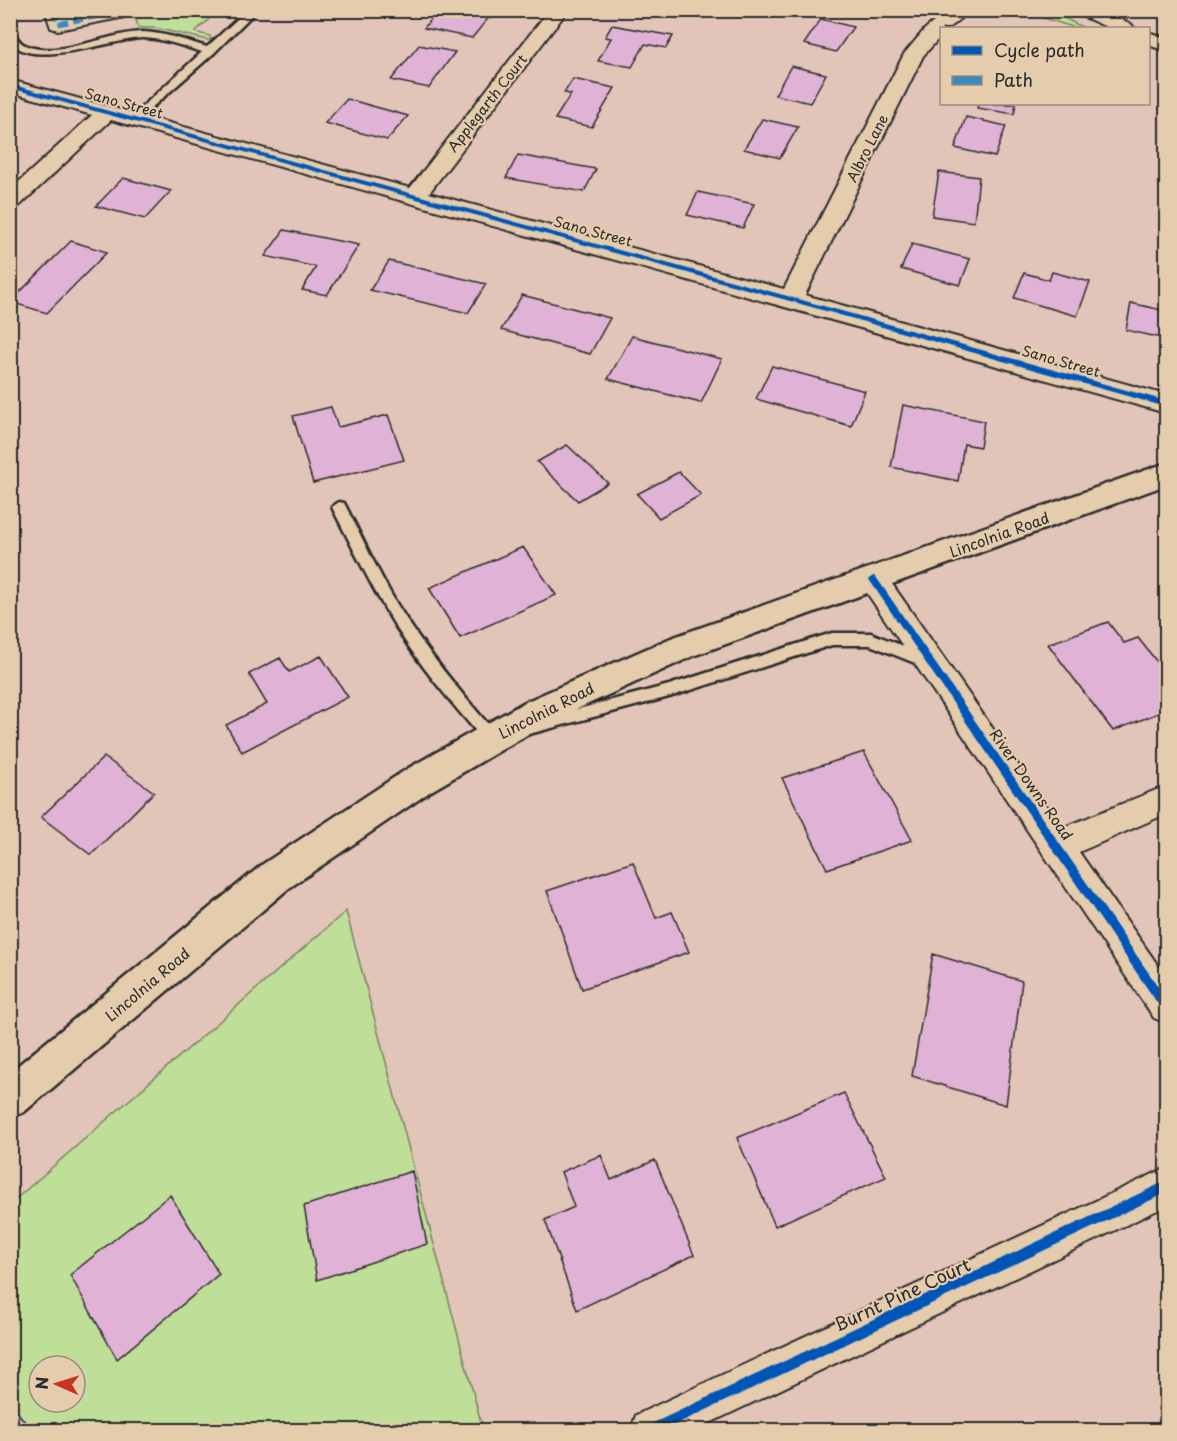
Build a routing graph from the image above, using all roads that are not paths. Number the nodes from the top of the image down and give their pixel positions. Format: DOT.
graph roads {
  1 [pos="54,10"];
  2 [pos="253,10"];
  3 [pos="559,10"];
  4 [pos="961,10"];
  5 [pos="1084,10"];
  6 [pos="120,12"];
  7 [pos="1122,27"];
  8 [pos="10,34"];
  9 [pos="1150,38"];
  10 [pos="1167,45"];
  11 [pos="211,51"];
  12 [pos="10,86"];
  13 [pos="107,112"];
  14 [pos="134,120"];
  15 [pos="415,196"];
  16 [pos="10,202"];
  17 [pos="791,299"];
  18 [pos="1167,405"];
  19 [pos="1167,474"];
  20 [pos="339,507"];
  21 [pos="873,579"];
  22 [pos="931,664"];
  23 [pos="491,738"];
  24 [pos="1167,800"];
  25 [pos="1056,846"];
  26 [pos="1167,1006"];
  27 [pos="10,1098"];
  28 [pos="1167,1187"];
  29 [pos="651,1431"];
  1 -- 6 [label="street"];
  2 -- 11 [label="lane"];
  3 -- 15 [label="street, Applegarth Court"];
  4 -- 17 [label="street, Albro Lane"];
  5 -- 7 [label="street"];
  8 -- 11 [label="lane"];
  9 -- 10 [label="street"];
  11 -- 14 [label="lane"];
  12 -- 13 [label="street, Sano Street"];
  13 -- 14 [label="street, Sano Street"];
  13 -- 16 [label="street"];
  14 -- 15 [label="street, Sano Street"];
  15 -- 17 [label="street, Sano Street"];
  17 -- 18 [label="street, Sano Street"];
  19 -- 21 [label="main road, Lincolnia Road"];
  20 -- 23 [label="lane"];
  21 -- 22 [label="street, River Downs Road"];
  21 -- 23 [label="main road, Lincolnia Road"];
  22 -- 23 [label="lane"];
  22 -- 25 [label="street, River Downs Road"];
  23 -- 27 [label="main road, Lincolnia Road"];
  24 -- 25 [label="street"];
  25 -- 26 [label="street, River Downs Road"];
  28 -- 29 [label="street, Burnt Pine Court"];
}
